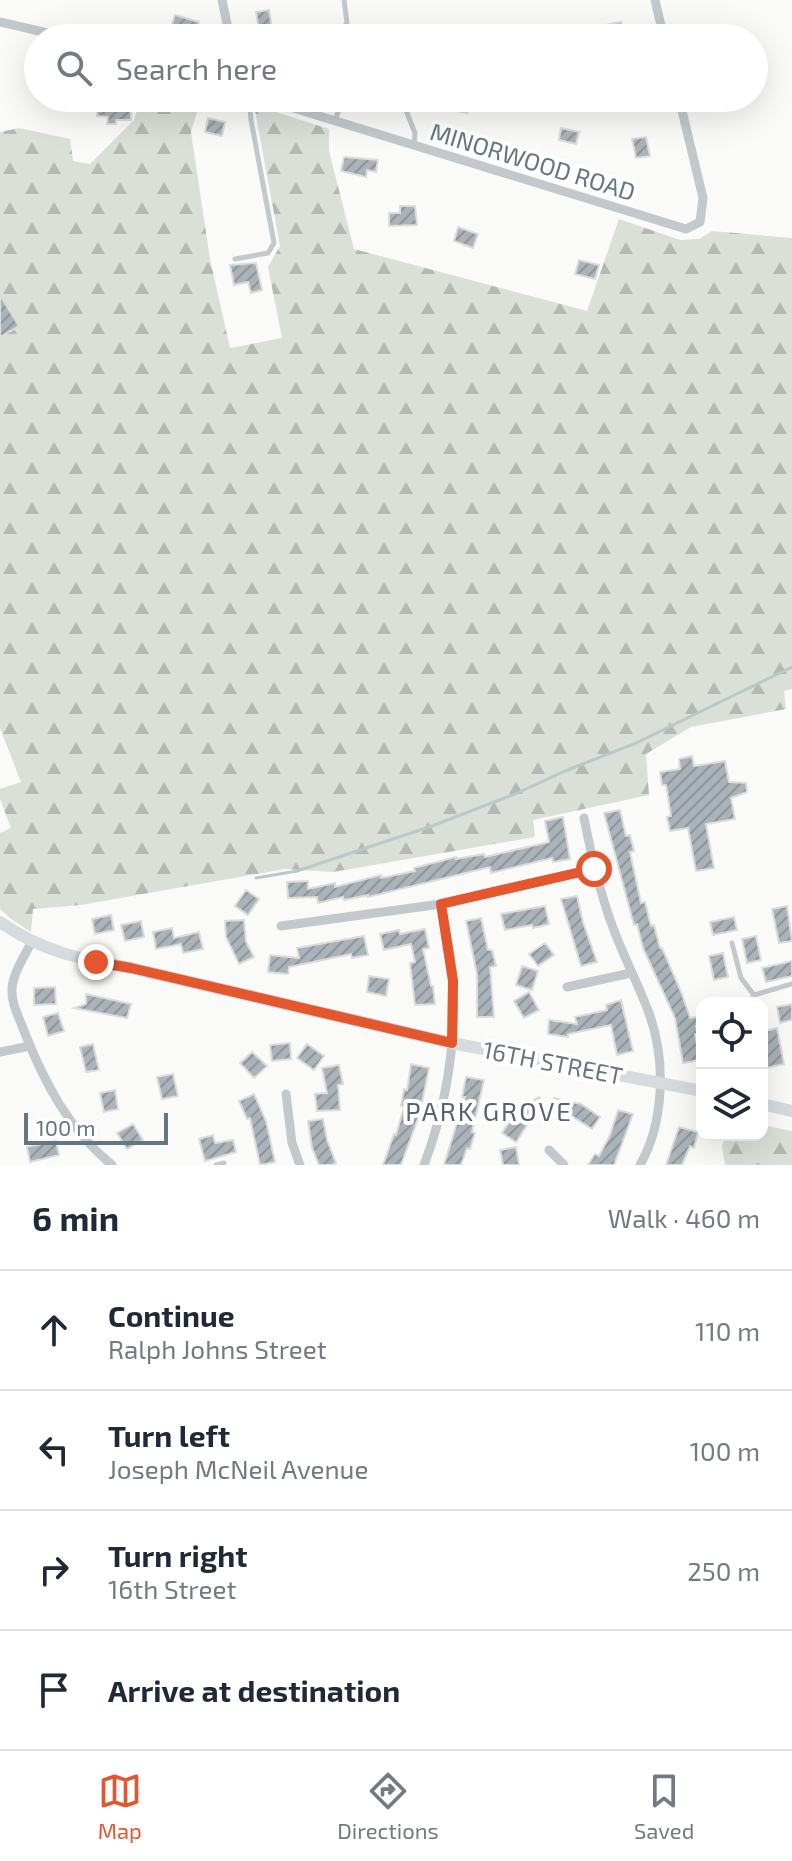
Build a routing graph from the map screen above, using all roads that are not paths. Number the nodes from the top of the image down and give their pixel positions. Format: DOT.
graph roads {
  1 [pos="222,0"];
  2 [pos="344,0"];
  3 [pos="655,0"];
  4 [pos="0,22"];
  5 [pos="227,24"];
  6 [pos="346,24"];
  7 [pos="661,24"];
  8 [pos="24,28"];
  9 [pos="250,112"];
  10 [pos="305,112"];
  11 [pos="339,112"];
  12 [pos="407,112"];
  13 [pos="682,112"];
  14 [pos="334,121"];
  15 [pos="414,146"];
  16 [pos="235,259"];
  17 [pos="584,818"];
  18 [pos="594,869"];
  19 [pos="441,904"];
  20 [pos="0,922"];
  21 [pos="281,926"];
  22 [pos="31,943"];
  23 [pos="732,943"];
  24 [pos="631,973"];
  25 [pos="792,984"];
  26 [pos="567,987"];
  27 [pos="754,995"];
  28 [pos="452,1043"];
  29 [pos="30,1046"];
  30 [pos="0,1052"];
  31 [pos="659,1083"];
  32 [pos="696,1090"];
  33 [pos="286,1094"];
  34 [pos="768,1105"];
  35 [pos="792,1111"];
  36 [pos="549,1150"];
  37 [pos="224,1163"];
  38 [pos="112,1165"];
  39 [pos="216,1165"];
  40 [pos="300,1165"];
  41 [pos="424,1165"];
  42 [pos="564,1165"];
  43 [pos="640,1165"];
  1 -- 5 [label="street"];
  2 -- 6 [label="lane"];
  3 -- 7 [label="street"];
  4 -- 8 [label="street"];
  9 -- 16 [label="lane"];
  10 -- 14 [label="street, MINORWOOD ROAD"];
  11 -- 14 [label="lane"];
  12 -- 15 [label="lane"];
  13 -- 15 [label="street, MINORWOOD ROAD"];
  14 -- 15 [label="street, MINORWOOD ROAD"];
  17 -- 18 [label="street"];
  18 -- 19 [label="street"];
  18 -- 24 [label="street"];
  19 -- 21 [label="street"];
  19 -- 28 [label="street"];
  20 -- 22 [label="street, 16TH STREET"];
  22 -- 28 [label="street, 16TH STREET"];
  22 -- 29 [label="street"];
  23 -- 27 [label="lane"];
  24 -- 26 [label="street"];
  24 -- 31 [label="street"];
  25 -- 27 [label="lane"];
  28 -- 31 [label="street, 16TH STREET"];
  28 -- 41 [label="street"];
  29 -- 30 [label="street"];
  29 -- 38 [label="street"];
  31 -- 32 [label="street, 16TH STREET"];
  31 -- 43 [label="street"];
  33 -- 40 [label="street"];
  34 -- 35 [label="street"];
  36 -- 42 [label="street"];
  37 -- 39 [label="lane"];
}
